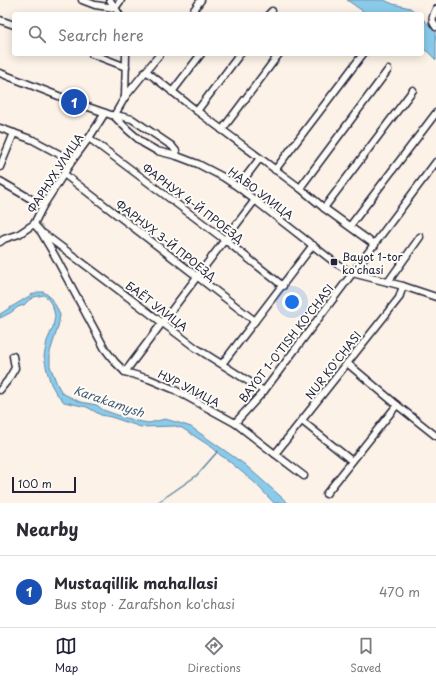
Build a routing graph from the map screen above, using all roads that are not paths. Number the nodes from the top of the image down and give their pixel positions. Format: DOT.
graph roads {
  1 [pos="82,0"];
  2 [pos="110,0"];
  3 [pos="121,0"];
  4 [pos="202,0"];
  5 [pos="115,8"];
  6 [pos="436,8"];
  7 [pos="118,12"];
  8 [pos="193,12"];
  9 [pos="0,20"];
  10 [pos="12,24"];
  11 [pos="436,27"];
  12 [pos="97,56"];
  13 [pos="126,56"];
  14 [pos="158,56"];
  15 [pos="199,56"];
  16 [pos="239,56"];
  17 [pos="278,56"];
  18 [pos="361,56"];
  19 [pos="126,67"];
  20 [pos="388,70"];
  21 [pos="146,71"];
  22 [pos="0,73"];
  23 [pos="413,90"];
  24 [pos="172,92"];
  25 [pos="125,98"];
  26 [pos="197,112"];
  27 [pos="105,113"];
  28 [pos="436,113"];
  29 [pos="115,116"];
  30 [pos="0,128"];
  31 [pos="222,130"];
  32 [pos="14,133"];
  33 [pos="89,138"];
  34 [pos="177,156"];
  35 [pos="260,158"];
  36 [pos="72,161"];
  37 [pos="436,162"];
  38 [pos="0,167"];
  39 [pos="275,170"];
  40 [pos="64,174"];
  41 [pos="0,181"];
  42 [pos="238,187"];
  43 [pos="300,188"];
  44 [pos="255,200"];
  45 [pos="43,206"];
  46 [pos="324,208"];
  47 [pos="34,224"];
  48 [pos="350,226"];
  49 [pos="41,232"];
  50 [pos="420,237"];
  51 [pos="1,239"];
  52 [pos="226,240"];
  53 [pos="375,245"];
  54 [pos="313,246"];
  55 [pos="352,274"];
  56 [pos="197,277"];
  57 [pos="388,282"];
  58 [pos="283,286"];
  59 [pos="403,286"];
  60 [pos="436,297"];
  61 [pos="255,321"];
  62 [pos="162,322"];
  63 [pos="13,356"];
  64 [pos="347,363"];
  65 [pos="222,364"];
  66 [pos="125,372"];
  67 [pos="0,390"];
  68 [pos="264,391"];
  69 [pos="397,405"];
  70 [pos="302,421"];
  71 [pos="235,423"];
  72 [pos="436,436"];
  73 [pos="275,454"];
  74 [pos="352,461"];
  75 [pos="304,476"];
  76 [pos="326,494"];
  1 -- 5 [label="street"];
  2 -- 5 [label="street"];
  3 -- 5 [label="street"];
  4 -- 8 [label="street"];
  5 -- 7 [label="street"];
  6 -- 11 [label="street"];
  9 -- 10 [label="street"];
  12 -- 19 [label="street"];
  13 -- 19 [label="street"];
  14 -- 21 [label="street"];
  15 -- 24 [label="street"];
  16 -- 26 [label="street"];
  17 -- 31 [label="street"];
  18 -- 39 [label="street"];
  19 -- 25 [label="street"];
  20 -- 43 [label="street"];
  21 -- 24 [label="street"];
  21 -- 25 [label="street"];
  22 -- 27 [label="street"];
  23 -- 46 [label="street"];
  24 -- 26 [label="street"];
  25 -- 29 [label="street"];
  26 -- 31 [label="street"];
  27 -- 29 [label="street"];
  27 -- 33 [label="street, ФАРНУХ УЛИЦА"];
  28 -- 48 [label="street"];
  29 -- 34 [label="street, НАВО УЛИЦА"];
  29 -- 34 [label="street"];
  30 -- 32 [label="street"];
  31 -- 35 [label="street"];
  32 -- 36 [label="street"];
  32 -- 38 [label="street"];
  33 -- 36 [label="street, ФАРНУХ УЛИЦА"];
  33 -- 52 [label="street, ФАРНУХ 4-Й ПРОЕЗД"];
  34 -- 42 [label="street, НАВО УЛИЦА"];
  35 -- 39 [label="street"];
  35 -- 42 [label="street"];
  36 -- 40 [label="street, ФАРНУХ УЛИЦА"];
  37 -- 53 [label="street, BAYOT 1-O'TISH KO'CHASI"];
  39 -- 43 [label="street"];
  40 -- 45 [label="street, ФАРНУХ УЛИЦА"];
  40 -- 56 [label="street, ФАРНУХ 3-Й ПРОЕЗД"];
  41 -- 45 [label="street"];
  42 -- 44 [label="street, НАВО УЛИЦА"];
  43 -- 46 [label="street"];
  44 -- 52 [label="street"];
  44 -- 54 [label="street, НАВО УЛИЦА"];
  45 -- 47 [label="street, ФАРНУХ УЛИЦА"];
  46 -- 48 [label="street"];
  47 -- 49 [label="street"];
  47 -- 51 [label="street"];
  48 -- 53 [label="street"];
  49 -- 62 [label="street, БАЁТ УЛИЦА"];
  49 -- 66 [label="street"];
  50 -- 57 [label="street"];
  52 -- 56 [label="street"];
  52 -- 58 [label="street, ФАРНУХ 4-Й ПРОЕЗД"];
  53 -- 55 [label="street, BAYOT 1-O'TISH KO'CHASI"];
  54 -- 55 [label="street, НАВО УЛИЦА"];
  54 -- 58 [label="street"];
  55 -- 57 [label="street, НАВО УЛИЦА"];
  55 -- 68 [label="street, BAYOT 1-O'TISH KO'CHASI"];
  56 -- 61 [label="street, ФАРНУХ 3-Й ПРОЕЗД"];
  56 -- 62 [label="street"];
  57 -- 59 [label="street, НАВО УЛИЦА"];
  58 -- 61 [label="street"];
  59 -- 60 [label="street, НАВО УЛИЦА"];
  59 -- 64 [label="street, NUR KO'CHASI"];
  61 -- 65 [label="street"];
  62 -- 65 [label="street, БАЁТ УЛИЦА"];
  62 -- 66 [label="street"];
  63 -- 67 [label="street"];
  64 -- 69 [label="street"];
  64 -- 70 [label="street, NUR KO'CHASI"];
  65 -- 68 [label="street, БАЁТ УЛИЦА"];
  66 -- 71 [label="street, НУР УЛИЦА"];
  68 -- 71 [label="street, BAYOT 1-O'TISH KO'CHASI"];
  69 -- 72 [label="street"];
  69 -- 74 [label="street"];
  70 -- 73 [label="street, NUR KO'CHASI"];
  70 -- 74 [label="street"];
  71 -- 73 [label="street, НУР УЛИЦА"];
  73 -- 75 [label="street, НУР УЛИЦА"];
  74 -- 76 [label="street"];
}
